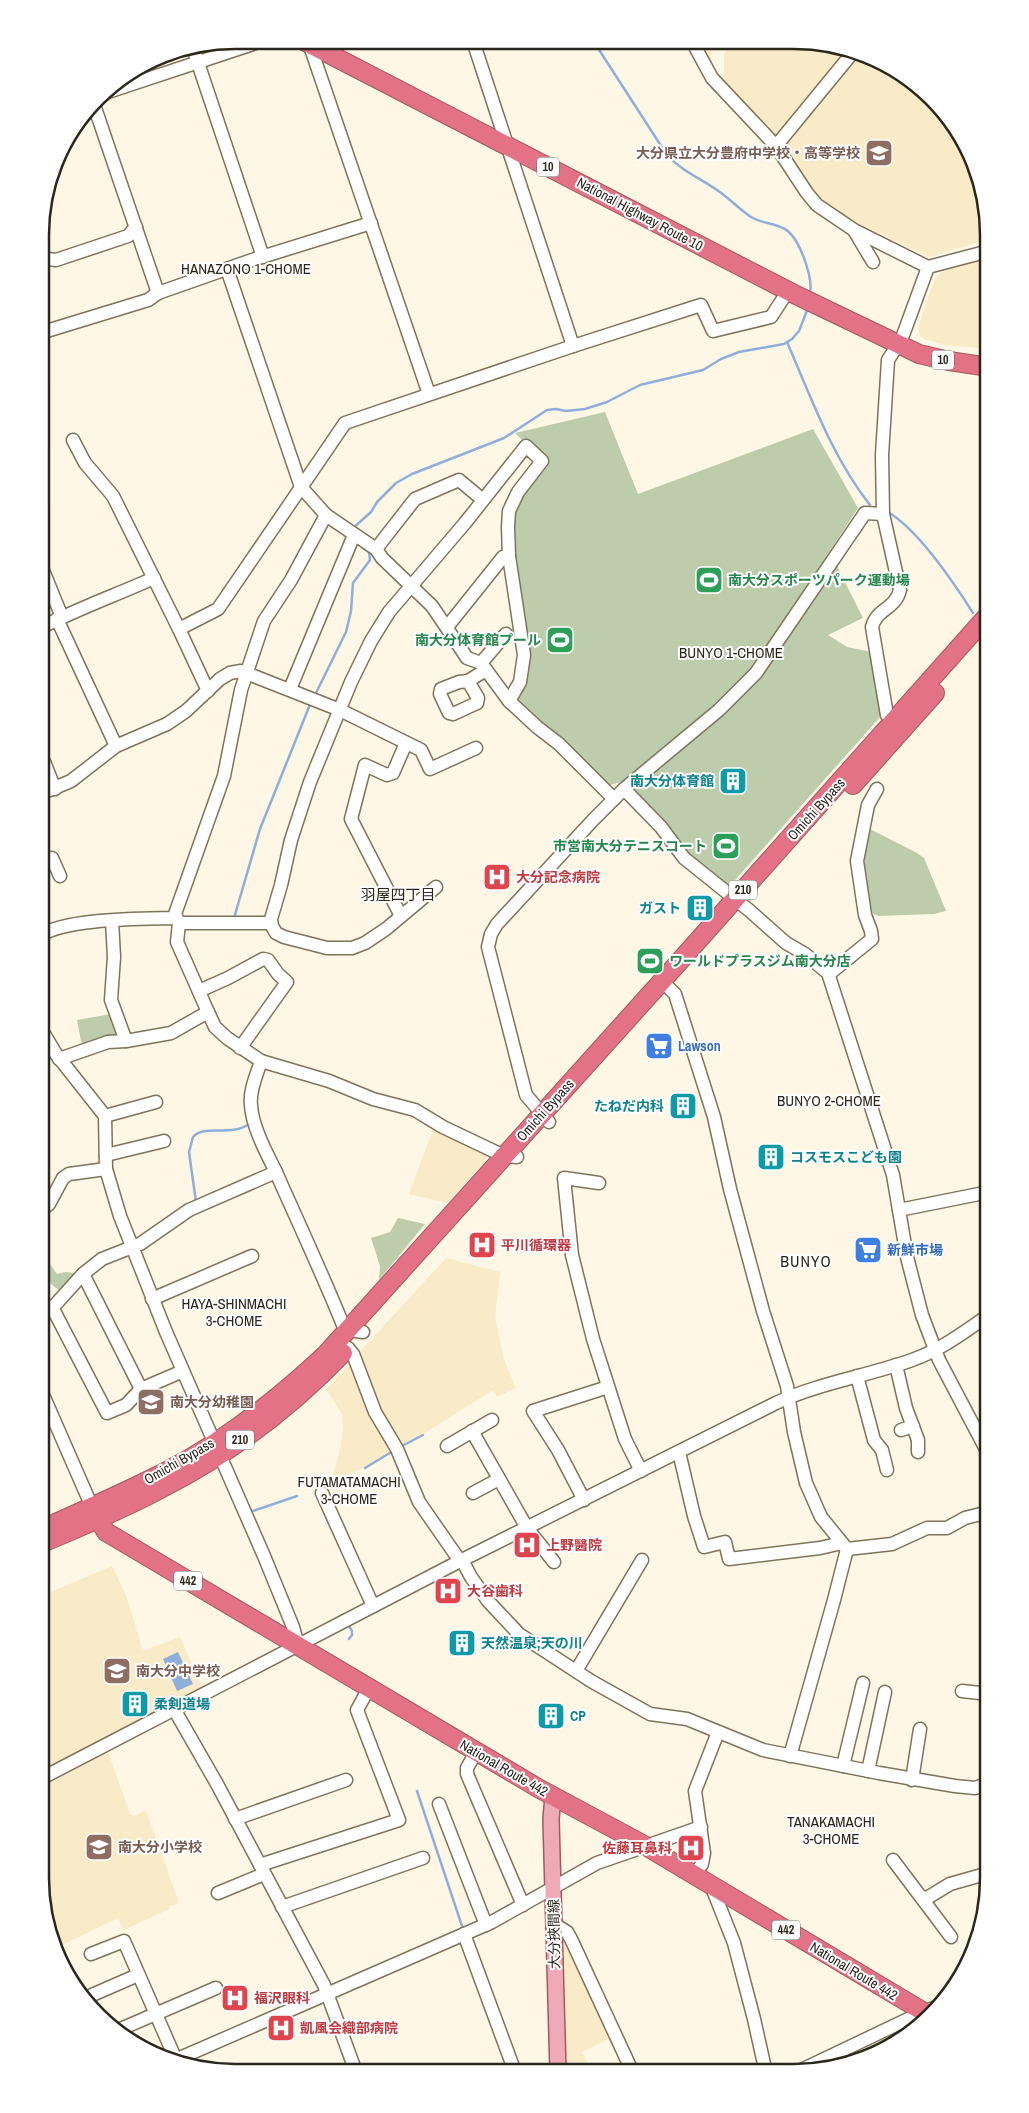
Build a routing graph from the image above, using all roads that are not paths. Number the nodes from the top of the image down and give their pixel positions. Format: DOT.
graph roads {
  1 [pos="239,49"];
  2 [pos="309,49"];
  3 [pos="320,49"];
  4 [pos="476,49"];
  5 [pos="696,49"];
  6 [pos="195,53"];
  7 [pos="849,57"];
  8 [pos="198,63"];
  9 [pos="121,88"];
  10 [pos="96,111"];
  11 [pos="507,145"];
  12 [pos="776,146"];
  13 [pos="371,223"];
  14 [pos="136,227"];
  15 [pos="854,230"];
  16 [pos="980,253"];
  17 [pos="262,257"];
  18 [pos="49,259"];
  19 [pos="873,262"];
  20 [pos="928,267"];
  21 [pos="227,269"];
  22 [pos="158,293"];
  23 [pos="791,293"];
  24 [pos="49,331"];
  25 [pos="899,344"];
  26 [pos="573,346"];
  27 [pos="980,356"];
  28 [pos="980,366"];
  29 [pos="429,394"];
  30 [pos="73,440"];
  31 [pos="300,487"];
  32 [pos="483,500"];
  33 [pos="326,514"];
  34 [pos="883,514"];
  35 [pos="354,535"];
  36 [pos="376,549"];
  37 [pos="509,556"];
  38 [pos="154,578"];
  39 [pos="49,588"];
  40 [pos="410,588"];
  41 [pos="60,618"];
  42 [pos="49,624"];
  43 [pos="980,624"];
  44 [pos="447,627"];
  45 [pos="178,629"];
  46 [pos="506,634"];
  47 [pos="980,642"];
  48 [pos="483,666"];
  49 [pos="247,672"];
  50 [pos="468,681"];
  51 [pos="290,689"];
  52 [pos="208,691"];
  53 [pos="509,701"];
  54 [pos="340,710"];
  55 [pos="894,721"];
  56 [pos="406,743"];
  57 [pos="116,746"];
  58 [pos="476,748"];
  59 [pos="49,774"];
  60 [pos="55,789"];
  61 [pos="624,789"];
  62 [pos="877,789"];
  63 [pos="49,791"];
  64 [pos="614,799"];
  65 [pos="49,859"];
  66 [pos="60,876"];
  67 [pos="436,887"];
  68 [pos="740,902"];
  69 [pos="401,916"];
  70 [pos="177,920"];
  71 [pos="112,921"];
  72 [pos="271,923"];
  73 [pos="49,932"];
  74 [pos="829,974"];
  75 [pos="666,985"];
  76 [pos="199,991"];
  77 [pos="208,1012"];
  78 [pos="49,1041"];
  79 [pos="126,1041"];
  80 [pos="240,1048"];
  81 [pos="59,1058"];
  82 [pos="261,1060"];
  83 [pos="156,1102"];
  84 [pos="106,1116"];
  85 [pos="545,1118"];
  86 [pos="164,1141"];
  87 [pos="106,1155"];
  88 [pos="511,1157"];
  89 [pos="106,1169"];
  90 [pos="276,1172"];
  91 [pos="599,1183"];
  92 [pos="980,1194"];
  93 [pos="49,1204"];
  94 [pos="899,1210"];
  95 [pos="132,1247"];
  96 [pos="252,1256"];
  97 [pos="83,1274"];
  98 [pos="152,1299"];
  99 [pos="52,1307"];
  100 [pos="49,1310"];
  101 [pos="980,1321"];
  102 [pos="356,1331"];
  103 [pos="342,1346"];
  104 [pos="935,1350"];
  105 [pos="896,1365"];
  106 [pos="183,1371"];
  107 [pos="857,1376"];
  108 [pos="608,1387"];
  109 [pos="141,1390"];
  110 [pos="789,1397"];
  111 [pos="49,1409"];
  112 [pos="492,1420"];
  113 [pos="472,1431"];
  114 [pos="980,1438"];
  115 [pos="447,1446"];
  116 [pos="216,1449"];
  117 [pos="679,1452"];
  118 [pos="918,1452"];
  119 [pos="887,1470"];
  120 [pos="641,1471"];
  121 [pos="499,1479"];
  122 [pos="322,1493"];
  123 [pos="473,1493"];
  124 [pos="584,1500"];
  125 [pos="94,1513"];
  126 [pos="980,1514"];
  127 [pos="49,1527"];
  128 [pos="527,1528"];
  129 [pos="49,1539"];
  130 [pos="844,1546"];
  131 [pos="461,1560"];
  132 [pos="642,1560"];
  133 [pos="554,1562"];
  134 [pos="373,1606"];
  135 [pos="298,1645"];
  136 [pos="576,1671"];
  137 [pos="863,1683"];
  138 [pos="370,1688"];
  139 [pos="962,1691"];
  140 [pos="885,1692"];
  141 [pos="980,1693"];
  142 [pos="174,1710"];
  143 [pos="920,1729"];
  144 [pos="718,1732"];
  145 [pos="476,1752"];
  146 [pos="790,1756"];
  147 [pos="843,1766"];
  148 [pos="868,1771"];
  149 [pos="49,1774"];
  150 [pos="346,1780"];
  151 [pos="912,1780"];
  152 [pos="980,1788"];
  153 [pos="553,1796"];
  154 [pos="439,1804"];
  155 [pos="235,1819"];
  156 [pos="701,1827"];
  157 [pos="644,1845"];
  158 [pos="423,1858"];
  159 [pos="893,1860"];
  160 [pos="262,1870"];
  161 [pos="694,1875"];
  162 [pos="980,1875"];
  163 [pos="711,1885"];
  164 [pos="553,1887"];
  165 [pos="218,1893"];
  166 [pos="921,1897"];
  167 [pos="523,1905"];
  168 [pos="282,1907"];
  169 [pos="486,1924"];
  170 [pos="554,1924"];
  171 [pos="464,1934"];
  172 [pos="952,1936"];
  173 [pos="91,1954"];
  174 [pos="138,1975"];
  175 [pos="216,1988"];
  176 [pos="328,1994"];
  177 [pos="92,1995"];
  178 [pos="927,2009"];
  179 [pos="154,2013"];
  180 [pos="917,2018"];
  181 [pos="123,2027"];
  182 [pos="174,2054"];
  183 [pos="846,2057"];
  184 [pos="186,2058"];
  185 [pos="353,2064"];
  186 [pos="512,2064"];
  187 [pos="558,2064"];
  188 [pos="629,2064"];
  189 [pos="764,2064"];
  1 -- 8 [label="street"];
  2 -- 13 [label="street"];
  3 -- 11 [label="highway, National Highway Route 10 / 10"];
  4 -- 11 [label="street"];
  5 -- 12 [label="street"];
  6 -- 8 [label="street"];
  7 -- 12 [label="street"];
  8 -- 9 [label="street"];
  8 -- 17 [label="street"];
  10 -- 14 [label="street"];
  11 -- 23 [label="highway, National Highway Route 10 / 10"];
  11 -- 26 [label="street"];
  12 -- 15 [label="street"];
  13 -- 17 [label="street"];
  13 -- 29 [label="street"];
  14 -- 18 [label="street"];
  14 -- 22 [label="street"];
  15 -- 19 [label="street"];
  15 -- 20 [label="street"];
  16 -- 20 [label="street"];
  17 -- 21 [label="street"];
  20 -- 25 [label="street"];
  21 -- 22 [label="street"];
  21 -- 31 [label="street"];
  22 -- 24 [label="street"];
  23 -- 25 [label="highway, National Highway Route 10 / 10"];
  23 -- 26 [label="street"];
  25 -- 27 [label="highway, National Highway Route 10 / 10"];
  25 -- 28 [label="highway, National Highway Route 10 / 10"];
  25 -- 34 [label="street"];
  26 -- 29 [label="street"];
  29 -- 31 [label="street"];
  30 -- 38 [label="street"];
  31 -- 33 [label="street"];
  31 -- 45 [label="street"];
  32 -- 36 [label="street"];
  32 -- 37 [label="street"];
  32 -- 40 [label="street"];
  33 -- 35 [label="street"];
  33 -- 49 [label="street"];
  34 -- 55 [label="street"];
  34 -- 61 [label="street"];
  35 -- 36 [label="street"];
  35 -- 51 [label="street"];
  36 -- 40 [label="street"];
  37 -- 44 [label="street"];
  37 -- 53 [label="street"];
  38 -- 41 [label="street"];
  38 -- 45 [label="street"];
  39 -- 41 [label="street"];
  40 -- 44 [label="street"];
  40 -- 54 [label="street"];
  41 -- 42 [label="street"];
  41 -- 57 [label="street"];
  43 -- 55 [label="highway, Omichi Bypass / 210"];
  44 -- 48 [label="street"];
  45 -- 52 [label="street"];
  46 -- 48 [label="street"];
  47 -- 68 [label="highway, Omichi Bypass / 210"];
  48 -- 50 [label="street"];
  48 -- 53 [label="street"];
  49 -- 51 [label="street"];
  49 -- 52 [label="street"];
  49 -- 70 [label="street"];
  51 -- 54 [label="street"];
  52 -- 57 [label="street"];
  53 -- 64 [label="street"];
  54 -- 56 [label="street"];
  54 -- 72 [label="street"];
  55 -- 68 [label="highway, Omichi Bypass / 210"];
  56 -- 58 [label="street"];
  56 -- 69 [label="street"];
  57 -- 60 [label="street"];
  59 -- 60 [label="street"];
  60 -- 63 [label="street"];
  61 -- 64 [label="street"];
  61 -- 68 [label="street"];
  62 -- 74 [label="street"];
  64 -- 85 [label="street"];
  65 -- 66 [label="street"];
  67 -- 69 [label="street"];
  68 -- 74 [label="street"];
  68 -- 75 [label="highway, Omichi Bypass / 210"];
  69 -- 72 [label="street"];
  70 -- 71 [label="street"];
  70 -- 72 [label="street"];
  70 -- 76 [label="street"];
  71 -- 73 [label="street"];
  71 -- 79 [label="street"];
  74 -- 94 [label="street"];
  75 -- 85 [label="highway, Omichi Bypass / 210"];
  75 -- 110 [label="street"];
  76 -- 77 [label="street"];
  76 -- 80 [label="street"];
  77 -- 79 [label="street"];
  77 -- 80 [label="street"];
  78 -- 81 [label="street"];
  79 -- 81 [label="street"];
  80 -- 82 [label="street"];
  81 -- 84 [label="street"];
  82 -- 88 [label="street"];
  82 -- 90 [label="street"];
  83 -- 84 [label="street"];
  84 -- 87 [label="street"];
  85 -- 88 [label="highway, Omichi Bypass / 210"];
  86 -- 87 [label="street"];
  87 -- 89 [label="street"];
  88 -- 102 [label="highway, Omichi Bypass / 210"];
  89 -- 93 [label="street"];
  89 -- 95 [label="street"];
  90 -- 95 [label="street"];
  90 -- 102 [label="street"];
  91 -- 108 [label="street"];
  92 -- 94 [label="street"];
  94 -- 104 [label="street"];
  95 -- 97 [label="street"];
  95 -- 98 [label="street"];
  96 -- 98 [label="street"];
  97 -- 99 [label="street"];
  97 -- 109 [label="street"];
  98 -- 106 [label="street"];
  99 -- 100 [label="street"];
  99 -- 109 [label="street"];
  101 -- 104 [label="street"];
  102 -- 103 [label="highway, Omichi Bypass / 210"];
  103 -- 116 [label="highway, Omichi Bypass / 210"];
  103 -- 131 [label="street"];
  104 -- 105 [label="street"];
  104 -- 114 [label="street"];
  105 -- 107 [label="street"];
  105 -- 118 [label="street"];
  106 -- 109 [label="street"];
  106 -- 116 [label="street"];
  107 -- 110 [label="street"];
  107 -- 119 [label="street"];
  108 -- 120 [label="street"];
  108 -- 124 [label="street"];
  110 -- 117 [label="street"];
  110 -- 130 [label="street"];
  111 -- 125 [label="street"];
  112 -- 113 [label="street"];
  113 -- 115 [label="street"];
  113 -- 121 [label="street"];
  116 -- 125 [label="highway, Omichi Bypass / 210"];
  116 -- 135 [label="street"];
  117 -- 120 [label="street"];
  117 -- 130 [label="street"];
  120 -- 124 [label="street"];
  121 -- 123 [label="street"];
  121 -- 128 [label="street"];
  122 -- 134 [label="street"];
  124 -- 128 [label="street"];
  125 -- 127 [label="highway, Omichi Bypass / 210"];
  125 -- 129 [label="highway, Omichi Bypass / 210"];
  125 -- 135 [label="highway, National Route 442 / 442"];
  126 -- 130 [label="street"];
  128 -- 131 [label="street"];
  128 -- 133 [label="street"];
  130 -- 146 [label="street"];
  131 -- 134 [label="street"];
  131 -- 136 [label="street"];
  132 -- 136 [label="street"];
  134 -- 135 [label="street"];
  135 -- 138 [label="highway, National Route 442 / 442"];
  135 -- 142 [label="street"];
  136 -- 144 [label="street"];
  137 -- 147 [label="street"];
  138 -- 145 [label="highway, National Route 442 / 442"];
  138 -- 160 [label="street"];
  139 -- 141 [label="street"];
  140 -- 148 [label="street"];
  142 -- 149 [label="street"];
  142 -- 155 [label="street"];
  143 -- 151 [label="street"];
  144 -- 146 [label="street"];
  144 -- 156 [label="street"];
  145 -- 153 [label="highway, National Route 442 / 442"];
  145 -- 167 [label="street"];
  146 -- 147 [label="street"];
  147 -- 148 [label="street"];
  148 -- 151 [label="street"];
  150 -- 155 [label="street"];
  151 -- 152 [label="street"];
  153 -- 157 [label="highway, National Route 442 / 442"];
  153 -- 164 [label="main road, 大分挾間線"];
  154 -- 169 [label="street"];
  155 -- 160 [label="street"];
  156 -- 157 [label="street"];
  156 -- 161 [label="street"];
  157 -- 161 [label="highway, National Route 442 / 442"];
  157 -- 164 [label="street"];
  158 -- 168 [label="street"];
  159 -- 166 [label="street"];
  160 -- 165 [label="street"];
  160 -- 168 [label="street"];
  161 -- 163 [label="highway, National Route 442 / 442"];
  162 -- 166 [label="street"];
  163 -- 178 [label="highway, National Route 442 / 442"];
  163 -- 189 [label="street"];
  164 -- 167 [label="street"];
  164 -- 170 [label="main road, 大分挾間線"];
  166 -- 172 [label="street"];
  167 -- 169 [label="street"];
  168 -- 176 [label="street"];
  169 -- 171 [label="street"];
  170 -- 187 [label="main road, 大分挾間線"];
  170 -- 188 [label="street"];
  171 -- 176 [label="street"];
  171 -- 186 [label="street"];
  173 -- 174 [label="street"];
  174 -- 177 [label="street"];
  174 -- 179 [label="street"];
  175 -- 179 [label="street"];
  176 -- 184 [label="street"];
  176 -- 185 [label="street"];
  179 -- 181 [label="street"];
  179 -- 182 [label="street"];
  180 -- 183 [label="street"];
}
